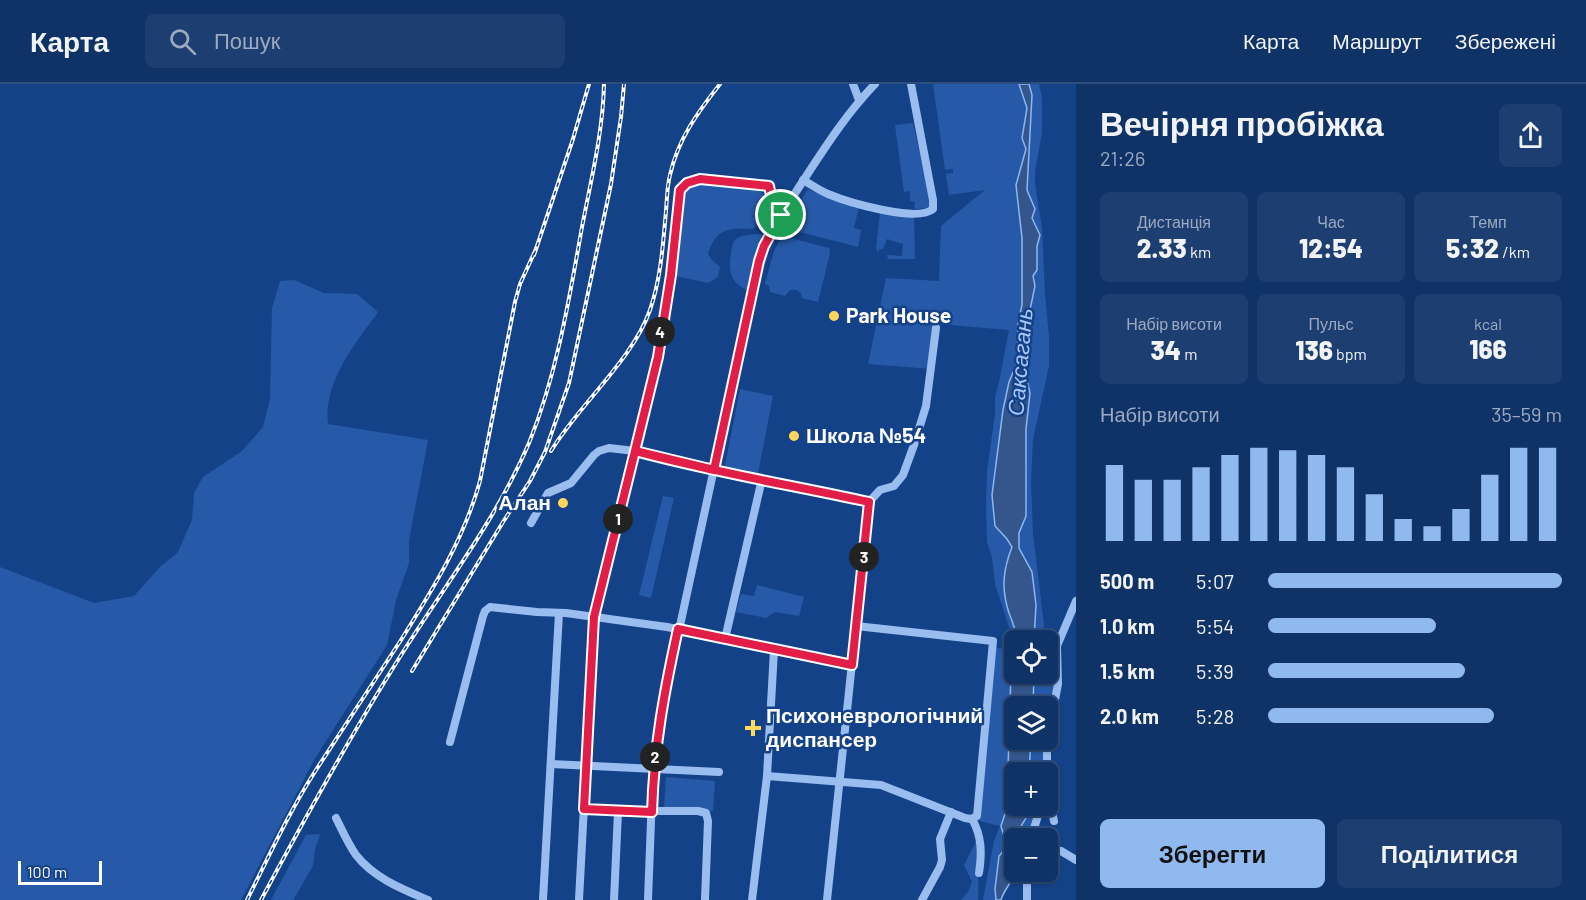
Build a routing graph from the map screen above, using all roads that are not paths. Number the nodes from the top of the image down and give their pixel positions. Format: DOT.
graph roads {
  1 [pos="853,84"];
  2 [pos="875,84"];
  3 [pos="911,84"];
  4 [pos="859,100"];
  5 [pos="803,180"];
  6 [pos="781,215"];
  7 [pos="936,328"];
  8 [pos="635,451"];
  9 [pos="714,470"];
  10 [pos="762,479"];
  11 [pos="869,502"];
  12 [pos="531,523"];
  13 [pos="1076,601"];
  14 [pos="559,613"];
  15 [pos="594,617"];
  16 [pos="856,626"];
  17 [pos="678,629"];
  18 [pos="725,639"];
  19 [pos="774,650"];
  20 [pos="852,665"];
  21 [pos="450,742"];
  22 [pos="1047,762"];
  23 [pos="551,764"];
  24 [pos="587,765"];
  25 [pos="653,769"];
  26 [pos="719,772"];
  27 [pos="767,776"];
  28 [pos="840,781"];
  29 [pos="584,809"];
  30 [pos="617,811"];
  31 [pos="652,812"];
  32 [pos="951,812"];
  33 [pos="1053,816"];
  34 [pos="336,818"];
  35 [pos="972,819"];
  36 [pos="1054,821"];
  37 [pos="1061,851"];
  38 [pos="1076,860"];
  39 [pos="980,873"];
  40 [pos="1027,882"];
  41 [pos="428,900"];
  42 [pos="543,900"];
  43 [pos="579,900"];
  44 [pos="614,900"];
  45 [pos="648,900"];
  46 [pos="705,900"];
  47 [pos="752,900"];
  48 [pos="827,900"];
  49 [pos="922,900"];
  50 [pos="1027,900"];
  1 -- 4 [label="street"];
  2 -- 4 [label="street"];
  3 -- 5 [label="street"];
  4 -- 5 [label="street"];
  5 -- 6 [label="street"];
  6 -- 8 [label="street"];
  6 -- 9 [label="street"];
  7 -- 11 [label="street"];
  8 -- 9 [label="street"];
  8 -- 12 [label="street"];
  8 -- 15 [label="street"];
  9 -- 10 [label="street"];
  9 -- 17 [label="street"];
  10 -- 11 [label="street"];
  10 -- 18 [label="street"];
  11 -- 16 [label="street"];
  13 -- 22 [label="street"];
  14 -- 15 [label="street"];
  14 -- 21 [label="street"];
  14 -- 23 [label="street"];
  15 -- 17 [label="street"];
  15 -- 24 [label="street"];
  16 -- 20 [label="street"];
  16 -- 35 [label="street"];
  17 -- 18 [label="street"];
  17 -- 25 [label="street"];
  18 -- 19 [label="street"];
  19 -- 20 [label="street"];
  19 -- 27 [label="street"];
  20 -- 28 [label="street"];
  23 -- 24 [label="street"];
  23 -- 42 [label="street"];
  24 -- 25 [label="street"];
  24 -- 29 [label="street"];
  25 -- 26 [label="street"];
  25 -- 31 [label="street"];
  27 -- 28 [label="street"];
  27 -- 47 [label="street"];
  28 -- 32 [label="street"];
  28 -- 48 [label="street"];
  29 -- 30 [label="street"];
  29 -- 43 [label="street"];
  30 -- 31 [label="street"];
  30 -- 44 [label="street"];
  31 -- 45 [label="street"];
  31 -- 46 [label="street"];
  32 -- 35 [label="street"];
  32 -- 49 [label="street"];
  33 -- 36 [label="street"];
  34 -- 41 [label="street"];
  35 -- 39 [label="street"];
  37 -- 38 [label="street"];
  40 -- 50 [label="street"];
}
